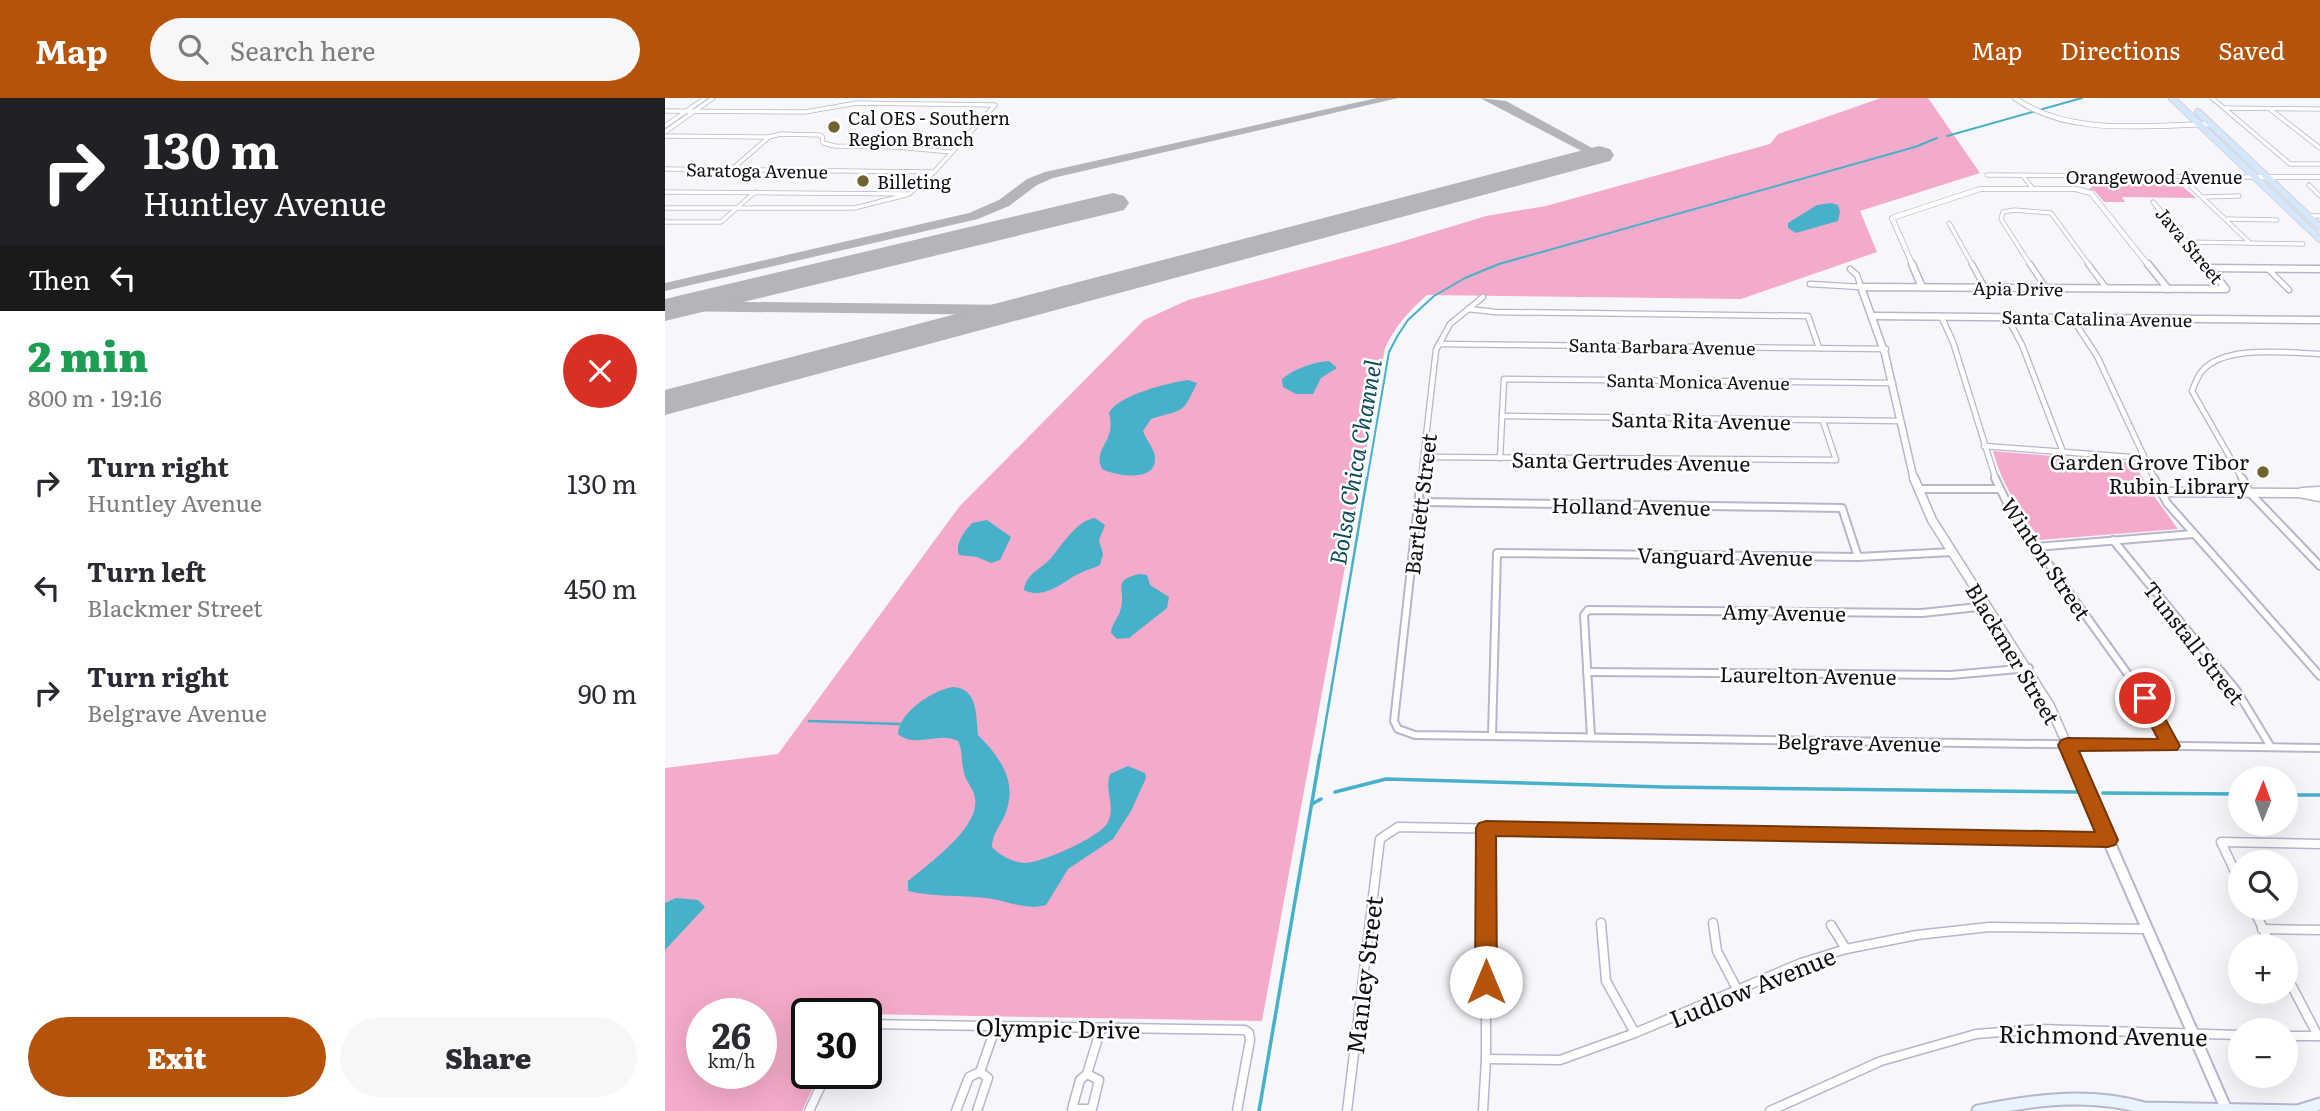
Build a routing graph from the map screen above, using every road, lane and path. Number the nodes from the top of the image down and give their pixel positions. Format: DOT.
graph roads {
  1 [pos="705,98"];
  2 [pos="713,98"];
  3 [pos="2015,98"];
  4 [pos="2172,98"];
  5 [pos="2182,98"];
  6 [pos="2212,98"];
  7 [pos="2224,108"];
  8 [pos="2269,108"];
  9 [pos="2319,110"];
  10 [pos="665,111"];
  11 [pos="687,111"];
  12 [pos="694,111"];
  13 [pos="2201,124"];
  14 [pos="2211,124"];
  15 [pos="665,126"];
  16 [pos="665,134"];
  17 [pos="769,137"];
  18 [pos="2320,148"];
  19 [pos="953,152"];
  20 [pos="2320,164"];
  21 [pos="665,169"];
  22 [pos="731,170"];
  23 [pos="934,172"];
  24 [pos="1987,175"];
  25 [pos="2023,176"];
  26 [pos="2181,177"];
  27 [pos="2253,177"];
  28 [pos="2265,177"];
  29 [pos="2320,177"];
  30 [pos="2309,185"];
  31 [pos="2033,189"];
  32 [pos="755,192"];
  33 [pos="665,194"];
  34 [pos="909,194"];
  35 [pos="2239,196"];
  36 [pos="2320,196"];
  37 [pos="2201,197"];
  38 [pos="2153,202"];
  39 [pos="665,208"];
  40 [pos="736,209"];
  41 [pos="2308,216"];
  42 [pos="2320,216"];
  43 [pos="2228,219"];
  44 [pos="2277,220"];
  45 [pos="665,222"];
  46 [pos="1949,223"];
  47 [pos="2320,227"];
  48 [pos="2320,239"];
  49 [pos="2189,242"];
  50 [pos="2250,243"];
  51 [pos="2303,244"];
  52 [pos="2210,268"];
  53 [pos="2267,268"];
  54 [pos="1850,269"];
  55 [pos="2320,269"];
  56 [pos="1810,284"];
  57 [pos="1861,286"];
  58 [pos="1922,287"];
  59 [pos="1985,288"];
  60 [pos="2046,288"];
  61 [pos="2107,289"];
  62 [pos="2168,289"];
  63 [pos="2226,289"];
  64 [pos="2289,290"];
  65 [pos="1483,297"];
  66 [pos="1468,309"];
  67 [pos="1875,316"];
  68 [pos="1941,316"];
  69 [pos="2007,317"];
  70 [pos="2072,318"];
  71 [pos="2320,320"];
  72 [pos="1439,344"];
  73 [pos="1819,348"];
  74 [pos="1886,349"];
  75 [pos="2320,354"];
  76 [pos="1893,383"];
  77 [pos="1502,416"];
  78 [pos="1823,421"];
  79 [pos="1900,422"];
  80 [pos="1984,446"];
  81 [pos="2063,452"];
  82 [pos="1426,457"];
  83 [pos="1500,458"];
  84 [pos="2143,458"];
  85 [pos="1918,489"];
  86 [pos="2000,489"];
  87 [pos="2320,491"];
  88 [pos="2161,492"];
  89 [pos="2250,493"];
  90 [pos="2299,493"];
  91 [pos="2320,497"];
  92 [pos="1420,502"];
  93 [pos="2193,534"];
  94 [pos="2113,540"];
  95 [pos="2036,547"];
  96 [pos="1952,552"];
  97 [pos="1858,557"];
  98 [pos="2320,566"];
  99 [pos="1987,606"];
  100 [pos="2029,668"];
  101 [pos="1587,672"];
  102 [pos="2320,676"];
  103 [pos="1398,729"];
  104 [pos="1492,735"];
  105 [pos="1591,737"];
  106 [pos="2067,745"];
  107 [pos="2171,746"];
  108 [pos="2271,747"];
  109 [pos="2320,748"];
  110 [pos="1486,828"];
  111 [pos="2108,840"];
  112 [pos="2320,844"];
  113 [pos="2228,857"];
  114 [pos="2258,920"];
  115 [pos="1601,923"];
  116 [pos="1713,923"];
  117 [pos="1831,926"];
  118 [pos="2149,929"];
  119 [pos="2262,929"];
  120 [pos="2320,930"];
  121 [pos="2265,934"];
  122 [pos="1846,949"];
  123 [pos="1737,989"];
  124 [pos="2298,998"];
  125 [pos="882,1024"];
  126 [pos="996,1026"];
  127 [pos="1101,1028"];
  128 [pos="1635,1033"];
  129 [pos="2196,1034"];
  130 [pos="2228,1035"];
  131 [pos="2298,1036"];
  132 [pos="2319,1036"];
  133 [pos="1486,1059"];
  134 [pos="980,1072"];
  135 [pos="1087,1074"];
  136 [pos="820,1089"];
  137 [pos="2320,1104"];
  138 [pos="2141,1110"];
  139 [pos="2227,1110"];
  140 [pos="810,1111"];
  141 [pos="956,1111"];
  142 [pos="977,1111"];
  143 [pos="1237,1111"];
  144 [pos="1347,1111"];
  145 [pos="1483,1111"];
  146 [pos="1770,1111"];
  147 [pos="1978,1111"];
  148 [pos="2301,1111"];
  1 -- 11 [label="street"];
  2 -- 12 [label="street"];
  3 -- 13 [label="street"];
  4 -- 13 [label="main road"];
  5 -- 14 [label="main road"];
  6 -- 7 [label="street"];
  7 -- 8 [label="street"];
  7 -- 20 [label="street"];
  8 -- 9 [label="street"];
  8 -- 18 [label="street"];
  10 -- 11 [label="street"];
  11 -- 12 [label="street"];
  11 -- 15 [label="street"];
  12 -- 16 [label="street"];
  12 -- 19 [label="street"];
  13 -- 14 [label="street"];
  13 -- 27 [label="main road"];
  14 -- 28 [label="main road"];
  16 -- 17 [label="street"];
  17 -- 19 [label="street"];
  17 -- 22 [label="street"];
  19 -- 23 [label="street"];
  21 -- 22 [label="street, Saratoga Avenue"];
  22 -- 23 [label="street, Saratoga Avenue"];
  23 -- 34 [label="street"];
  24 -- 25 [label="street, Orangewood Avenue"];
  25 -- 26 [label="street, Orangewood Avenue"];
  25 -- 31 [label="street"];
  26 -- 27 [label="street, Orangewood Avenue"];
  26 -- 37 [label="street"];
  27 -- 28 [label="street, Orangewood Avenue"];
  27 -- 48 [label="main road"];
  28 -- 29 [label="street, Orangewood Avenue"];
  28 -- 41 [label="main road"];
  30 -- 36 [label="street"];
  31 -- 58 [label="street"];
  31 -- 62 [label="street"];
  32 -- 33 [label="street"];
  32 -- 34 [label="street"];
  32 -- 40 [label="street"];
  34 -- 40 [label="street"];
  35 -- 37 [label="street"];
  37 -- 43 [label="street"];
  38 -- 49 [label="street, Java Street"];
  39 -- 40 [label="street"];
  40 -- 45 [label="street"];
  41 -- 42 [label="street"];
  41 -- 47 [label="main road"];
  43 -- 44 [label="street"];
  43 -- 50 [label="street"];
  46 -- 59 [label="street"];
  49 -- 50 [label="street"];
  49 -- 52 [label="street, Java Street"];
  50 -- 51 [label="street"];
  52 -- 53 [label="street"];
  52 -- 63 [label="street, Java Street"];
  53 -- 55 [label="street"];
  53 -- 64 [label="street"];
  54 -- 57 [label="street, Blackmer Street"];
  56 -- 57 [label="street, Apia Drive"];
  57 -- 58 [label="street, Apia Drive"];
  57 -- 67 [label="street, Blackmer Street"];
  58 -- 59 [label="street, Apia Drive"];
  59 -- 60 [label="street, Apia Drive"];
  60 -- 61 [label="street, Apia Drive"];
  60 -- 61 [label="street"];
  61 -- 62 [label="street, Apia Drive"];
  62 -- 63 [label="street, Apia Drive"];
  65 -- 66 [label="street, Bartlett Street"];
  66 -- 72 [label="street, Bartlett Street"];
  66 -- 73 [label="street"];
  67 -- 68 [label="street, Santa Catalina Avenue"];
  67 -- 74 [label="street, Blackmer Street"];
  68 -- 69 [label="street, Santa Catalina Avenue"];
  68 -- 80 [label="street, Winton Street"];
  69 -- 70 [label="street, Santa Catalina Avenue"];
  69 -- 81 [label="street"];
  70 -- 71 [label="street, Santa Catalina Avenue"];
  70 -- 84 [label="street"];
  72 -- 73 [label="street, Santa Barbara Avenue"];
  72 -- 82 [label="street, Bartlett Street"];
  73 -- 74 [label="street, Santa Barbara Avenue"];
  74 -- 76 [label="street, Blackmer Street"];
  75 -- 89 [label="street"];
  76 -- 77 [label="street, Santa Monica Avenue"];
  76 -- 79 [label="street, Blackmer Street"];
  77 -- 78 [label="street, Santa Rita Avenue"];
  77 -- 83 [label="street"];
  78 -- 79 [label="street, Santa Rita Avenue"];
  78 -- 83 [label="street, Santa Gertrudes Avenue"];
  79 -- 85 [label="street, Blackmer Street"];
  80 -- 81 [label="street"];
  80 -- 86 [label="street, Winton Street"];
  81 -- 84 [label="street"];
  82 -- 83 [label="street, Santa Gertrudes Avenue"];
  82 -- 92 [label="street, Bartlett Street"];
  84 -- 88 [label="street"];
  85 -- 86 [label="street"];
  85 -- 96 [label="street, Blackmer Street"];
  86 -- 95 [label="street, Winton Street"];
  87 -- 90 [label="street"];
  88 -- 89 [label="street"];
  88 -- 93 [label="street"];
  89 -- 90 [label="street"];
  89 -- 98 [label="street"];
  90 -- 91 [label="street"];
  92 -- 97 [label="street, Holland Avenue"];
  92 -- 103 [label="street, Bartlett Street"];
  93 -- 94 [label="street"];
  93 -- 102 [label="street"];
  94 -- 95 [label="street"];
  94 -- 108 [label="street, Tunstall Street"];
  95 -- 107 [label="street, Winton Street"];
  96 -- 97 [label="street, Vanguard Avenue"];
  96 -- 99 [label="street, Blackmer Street"];
  97 -- 104 [label="street, Vanguard Avenue"];
  99 -- 100 [label="street, Blackmer Street"];
  99 -- 101 [label="street, Amy Avenue"];
  100 -- 101 [label="street, Laurelton Avenue"];
  100 -- 106 [label="street, Blackmer Street"];
  101 -- 105 [label="street"];
  103 -- 104 [label="street, Belgrave Avenue"];
  104 -- 105 [label="street, Belgrave Avenue"];
  105 -- 106 [label="street, Belgrave Avenue"];
  106 -- 107 [label="street, Belgrave Avenue"];
  106 -- 111 [label="street, Blackmer Street"];
  107 -- 108 [label="street, Belgrave Avenue"];
  108 -- 109 [label="street, Belgrave Avenue"];
  110 -- 111 [label="street"];
  110 -- 133 [label="street"];
  110 -- 144 [label="street, Manley Street"];
  111 -- 118 [label="street, Blackmer Street"];
  112 -- 113 [label="street"];
  114 -- 119 [label="street"];
  115 -- 128 [label="street"];
  116 -- 123 [label="street"];
  117 -- 122 [label="street"];
  118 -- 122 [label="street, Ludlow Avenue"];
  118 -- 129 [label="street, Blackmer Street"];
  119 -- 120 [label="street"];
  119 -- 121 [label="street"];
  122 -- 123 [label="street, Ludlow Avenue"];
  123 -- 128 [label="street, Ludlow Avenue"];
  124 -- 132 [label="street"];
  125 -- 126 [label="street, Olympic Drive"];
  126 -- 127 [label="street, Olympic Drive"];
  126 -- 134 [label="street"];
  127 -- 135 [label="street"];
  127 -- 143 [label="street, Olympic Drive"];
  128 -- 133 [label="street, Ludlow Avenue"];
  129 -- 130 [label="street, Richmond Avenue"];
  129 -- 139 [label="street, Blackmer Street"];
  129 -- 146 [label="street, Richmond Avenue"];
  131 -- 132 [label="street"];
  133 -- 145 [label="street"];
  134 -- 141 [label="street"];
  134 -- 142 [label="street"];
  136 -- 140 [label="street"];
  137 -- 148 [label="main road"];
  138 -- 139 [label="main road"];
  138 -- 147 [label="main road"];
  139 -- 148 [label="main road"];
}
